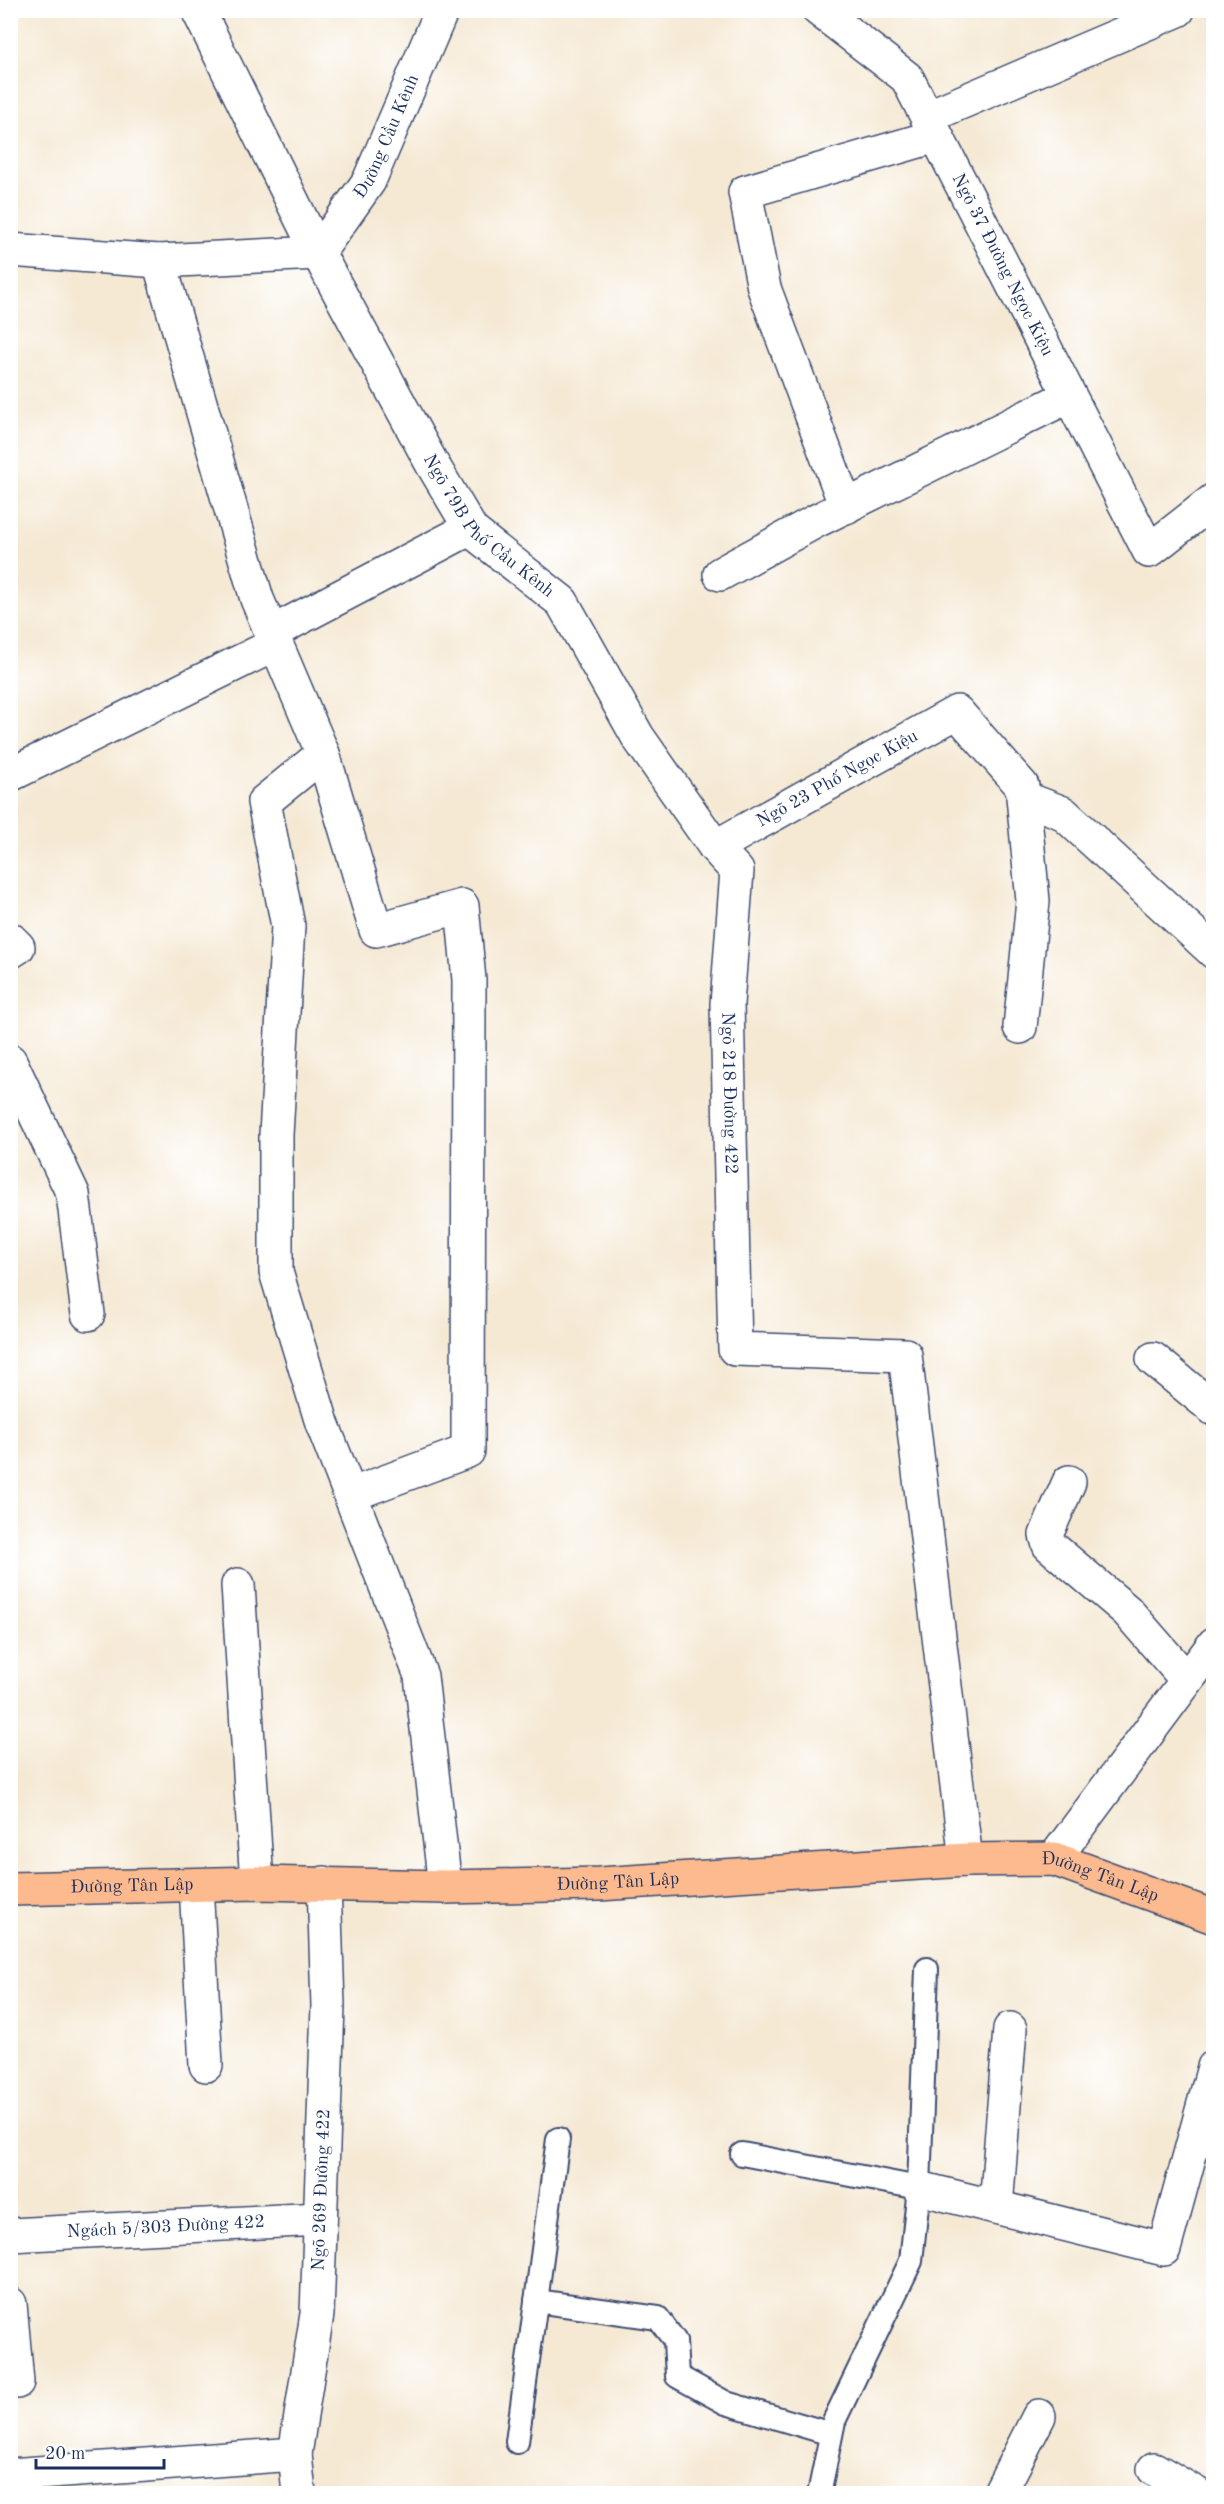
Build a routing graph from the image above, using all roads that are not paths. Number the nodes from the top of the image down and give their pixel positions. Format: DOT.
graph roads {
  1 [pos="198,10"];
  2 [pos="442,10"];
  3 [pos="819,10"];
  4 [pos="1178,10"];
  5 [pos="932,126"];
  6 [pos="10,250"];
  7 [pos="318,253"];
  8 [pos="159,261"];
  9 [pos="1069,396"];
  10 [pos="1214,500"];
  11 [pos="846,507"];
  12 [pos="472,531"];
  13 [pos="720,574"];
  14 [pos="274,638"];
  15 [pos="323,754"];
  16 [pos="10,775"];
  17 [pos="1024,798"];
  18 [pos="715,847"];
  19 [pos="10,939"];
  20 [pos="10,952"];
  21 [pos="1214,952"];
  22 [pos="1020,1027"];
  23 [pos="10,1061"];
  24 [pos="88,1314"];
  25 [pos="1154,1359"];
  26 [pos="1214,1408"];
  27 [pos="1069,1482"];
  28 [pos="350,1495"];
  29 [pos="238,1585"];
  30 [pos="1214,1644"];
  31 [pos="1187,1680"];
  32 [pos="1054,1859"];
  33 [pos="966,1860"];
  34 [pos="257,1882"];
  35 [pos="324,1883"];
  36 [pos="196,1885"];
  37 [pos="445,1887"];
  38 [pos="10,1889"];
  39 [pos="1214,1917"];
  40 [pos="927,1969"];
  41 [pos="1010,2029"];
  42 [pos="206,2066"];
  43 [pos="1214,2067"];
  44 [pos="558,2139"];
  45 [pos="742,2154"];
  46 [pos="919,2188"];
  47 [pos="996,2207"];
  48 [pos="320,2219"];
  49 [pos="10,2235"];
  50 [pos="536,2301"];
  51 [pos="10,2304"];
  52 [pos="17,2382"];
  53 [pos="1039,2416"];
  54 [pos="831,2434"];
  55 [pos="517,2442"];
  56 [pos="295,2454"];
  57 [pos="1154,2469"];
  58 [pos="10,2475"];
  59 [pos="299,2493"];
  60 [pos="819,2493"];
  61 [pos="999,2493"];
  62 [pos="1197,2493"];
  1 -- 7 [label="street, Ngõ 79B Phố Cầu Kênh"];
  2 -- 7 [label="street, Đường Cầu Kênh"];
  3 -- 5 [label="street, Ngõ 37 Đường Ngọc Kiệu"];
  4 -- 5 [label="street"];
  5 -- 9 [label="street, Ngõ 37 Đường Ngọc Kiệu"];
  5 -- 11 [label="street"];
  6 -- 8 [label="street"];
  7 -- 8 [label="street"];
  7 -- 12 [label="street, Ngõ 79B Phố Cầu Kênh"];
  8 -- 14 [label="street"];
  9 -- 10 [label="street, Ngõ 37 Đường Ngọc Kiệu"];
  9 -- 11 [label="street"];
  11 -- 13 [label="street"];
  12 -- 14 [label="street"];
  12 -- 18 [label="street, Ngõ 79B Phố Cầu Kênh"];
  14 -- 15 [label="street"];
  14 -- 16 [label="street"];
  15 -- 28 [label="street"];
  15 -- 28 [label="street"];
  17 -- 18 [label="street, Ngõ 23 Phố Ngọc Kiệu"];
  17 -- 21 [label="street"];
  17 -- 22 [label="street"];
  18 -- 33 [label="street, Ngõ 218 Đường 422"];
  19 -- 20 [label="street"];
  23 -- 24 [label="street"];
  25 -- 26 [label="street"];
  27 -- 31 [label="street"];
  28 -- 37 [label="street"];
  29 -- 34 [label="street"];
  30 -- 31 [label="street"];
  31 -- 32 [label="street"];
  32 -- 33 [label="main road, Đường Tân Lập"];
  32 -- 39 [label="main road, Đường Tân Lập"];
  33 -- 37 [label="main road, Đường Tân Lập"];
  34 -- 35 [label="main road, Đường Tân Lập"];
  34 -- 36 [label="main road, Đường Tân Lập"];
  35 -- 37 [label="main road, Đường Tân Lập"];
  35 -- 48 [label="street, Ngõ 269 Đường 422"];
  36 -- 38 [label="main road, Đường Tân Lập"];
  36 -- 42 [label="street"];
  40 -- 46 [label="lane"];
  41 -- 47 [label="street"];
  43 -- 47 [label="street"];
  44 -- 50 [label="lane"];
  45 -- 46 [label="lane"];
  46 -- 47 [label="street"];
  46 -- 54 [label="lane"];
  48 -- 49 [label="street, Ngách 5/303 Đường 422"];
  48 -- 56 [label="street, Ngõ 269 Đường 422"];
  50 -- 54 [label="lane"];
  50 -- 55 [label="lane"];
  51 -- 52 [label="street"];
  53 -- 61 [label="street"];
  54 -- 60 [label="lane"];
  56 -- 58 [label="street"];
  56 -- 59 [label="street, Ngõ 269 Đường 422"];
  57 -- 62 [label="street"];
}
